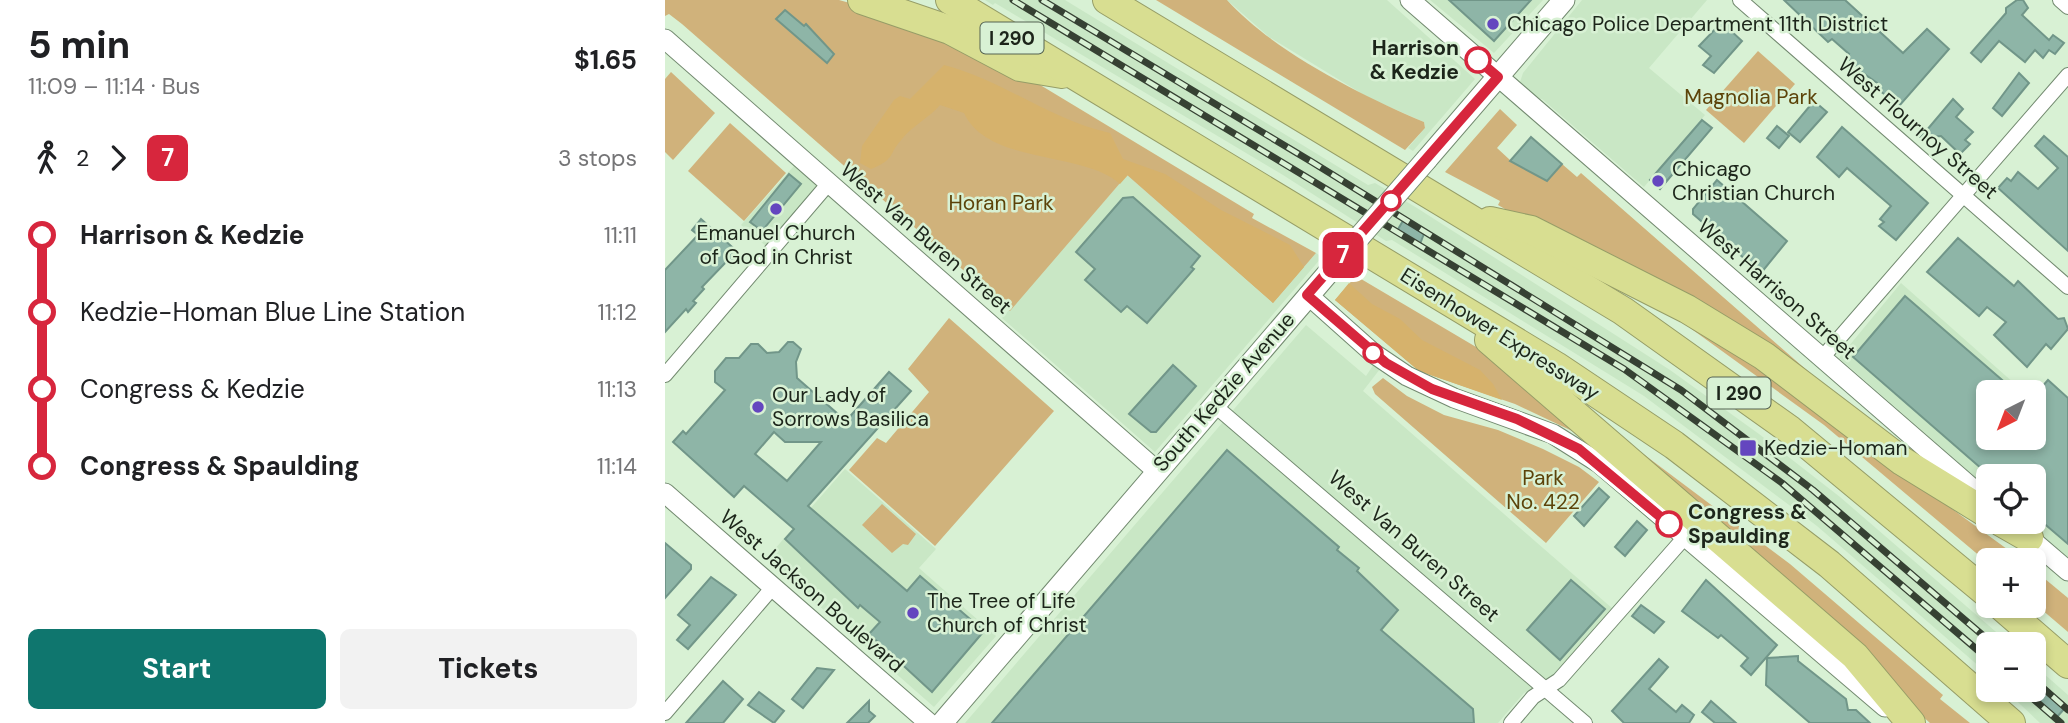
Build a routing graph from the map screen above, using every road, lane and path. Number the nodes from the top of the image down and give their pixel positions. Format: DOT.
graph roads {
  1 [pos="862,0"];
  2 [pos="950,0"];
  3 [pos="1107,0"];
  4 [pos="1129,0"];
  5 [pos="1410,0"];
  6 [pos="1564,0"];
  7 [pos="1740,0"];
  8 [pos="2060,0"];
  9 [pos="2068,7"];
  10 [pos="1151,27"];
  11 [pos="666,41"];
  12 [pos="2068,75"];
  13 [pos="1075,76"];
  14 [pos="1498,77"];
  15 [pos="829,183"];
  16 [pos="1964,196"];
  17 [pos="1472,218"];
  18 [pos="2068,287"];
  19 [pos="1307,295"];
  20 [pos="1455,307"];
  21 [pos="1822,358"];
  22 [pos="665,375"];
  23 [pos="1214,405"];
  24 [pos="1157,471"];
  25 [pos="1976,492"];
  26 [pos="665,493"];
  27 [pos="1976,507"];
  28 [pos="2025,534"];
  29 [pos="1685,537"];
  30 [pos="2068,571"];
  31 [pos="1976,584"];
  32 [pos="773,587"];
  33 [pos="2015,618"];
  34 [pos="2068,664"];
  35 [pos="1546,689"];
  36 [pos="665,713"];
  37 [pos="929,723"];
  38 [pos="941,723"];
  39 [pos="1511,723"];
  40 [pos="1585,723"];
  41 [pos="1904,723"];
  42 [pos="1911,723"];
  43 [pos="2011,723"];
  1 -- 13 [label="highway"];
  2 -- 13 [label="highway, Eisenhower Expressway / I 290"];
  3 -- 10 [label="highway, I 290"];
  4 -- 10 [label="highway"];
  5 -- 14 [label="street, West Harrison Street"];
  6 -- 14 [label="main road, South Kedzie Avenue"];
  7 -- 16 [label="street, West Flournoy Street"];
  8 -- 9 [label="street"];
  10 -- 17 [label="highway, I 290"];
  11 -- 15 [label="street, West Van Buren Street"];
  12 -- 16 [label="street"];
  13 -- 20 [label="highway, Eisenhower Expressway / I 290"];
  14 -- 19 [label="main road, South Kedzie Avenue, bridge"];
  14 -- 21 [label="street, West Harrison Street"];
  15 -- 22 [label="street"];
  15 -- 24 [label="street, West Van Buren Street"];
  16 -- 18 [label="street, West Flournoy Street"];
  16 -- 21 [label="street"];
  17 -- 27 [label="highway"];
  17 -- 31 [label="highway, I 290"];
  19 -- 23 [label="main road, South Kedzie Avenue"];
  19 -- 29 [label="street"];
  20 -- 42 [label="highway"];
  20 -- 43 [label="highway, Eisenhower Expressway / I 290"];
  21 -- 25 [label="street, West Harrison Street"];
  23 -- 24 [label="main road, South Kedzie Avenue"];
  23 -- 35 [label="street, West Van Buren Street"];
  24 -- 38 [label="main road, South Kedzie Avenue"];
  26 -- 32 [label="street, West Jackson Boulevard"];
  28 -- 30 [label="street"];
  29 -- 35 [label="street"];
  29 -- 41 [label="street"];
  32 -- 36 [label="street"];
  32 -- 37 [label="street, West Jackson Boulevard"];
  33 -- 34 [label="highway"];
  35 -- 39 [label="street"];
  35 -- 40 [label="street, West Van Buren Street"];
}
